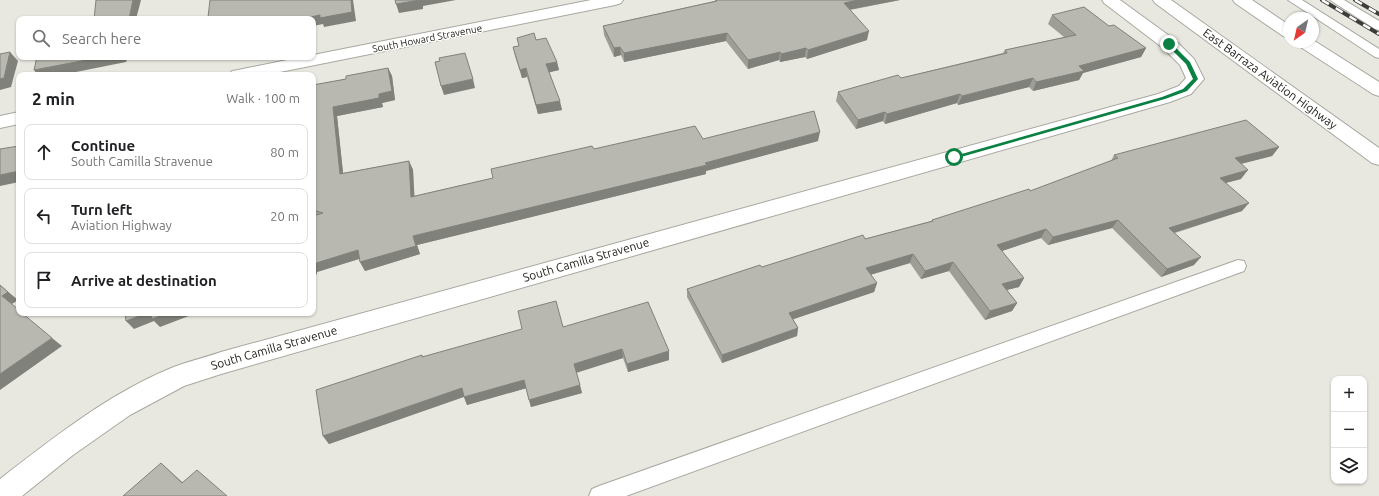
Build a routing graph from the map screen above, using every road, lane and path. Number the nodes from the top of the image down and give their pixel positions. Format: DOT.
graph roads {
  1 [pos="615,0"];
  2 [pos="1110,0"];
  3 [pos="1161,0"];
  4 [pos="1241,0"];
  5 [pos="1294,0"];
  6 [pos="1336,0"];
  7 [pos="1379,26"];
  8 [pos="1283,28"];
  9 [pos="1314,48"];
  10 [pos="1379,54"];
  11 [pos="316,59"];
  12 [pos="313,60"];
  13 [pos="253,72"];
  14 [pos="1379,90"];
  15 [pos="16,119"];
  16 [pos="0,122"];
  17 [pos="1379,158"];
  18 [pos="1238,266"];
  19 [pos="0,496"];
  20 [pos="599,496"];
  1 -- 11 [label="street, South Howard Stravenue"];
  2 -- 19 [label="street, South Camilla Stravenue"];
  3 -- 17 [label="street, East Barraza Aviation Highway"];
  4 -- 8 [label="street"];
  5 -- 10 [label="lane"];
  6 -- 7 [label="lane"];
  9 -- 14 [label="street"];
  12 -- 13 [label="street, South Howard Stravenue"];
  15 -- 16 [label="street"];
  18 -- 20 [label="lane"];
}
